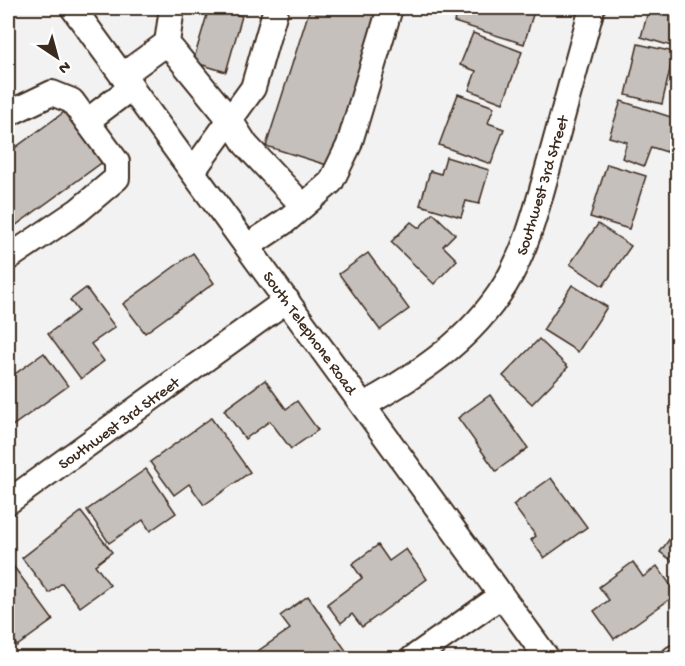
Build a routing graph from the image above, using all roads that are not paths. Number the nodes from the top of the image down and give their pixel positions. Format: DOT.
graph roads {
  1 [pos="73,8"];
  2 [pos="172,8"];
  3 [pos="276,8"];
  4 [pos="390,8"];
  5 [pos="592,8"];
  6 [pos="167,43"];
  7 [pos="127,81"];
  8 [pos="8,114"];
  9 [pos="230,120"];
  10 [pos="87,122"];
  11 [pos="193,171"];
  12 [pos="303,206"];
  13 [pos="248,246"];
  14 [pos="8,258"];
  15 [pos="287,300"];
  16 [pos="364,405"];
  17 [pos="8,502"];
  18 [pos="501,596"];
  19 [pos="678,656"];
  20 [pos="413,658"];
  21 [pos="547,658"];
  22 [pos="674,658"];
  1 -- 7 [label="street, South Telephone Road"];
  2 -- 6 [label="street"];
  3 -- 9 [label="street"];
  4 -- 12 [label="street"];
  5 -- 16 [label="street, Southwest 3rd Street"];
  6 -- 7 [label="street"];
  6 -- 9 [label="street"];
  7 -- 10 [label="street"];
  7 -- 11 [label="street, South Telephone Road"];
  8 -- 10 [label="street"];
  9 -- 11 [label="street"];
  9 -- 12 [label="street"];
  10 -- 14 [label="street"];
  11 -- 13 [label="street, South Telephone Road"];
  12 -- 13 [label="street"];
  13 -- 15 [label="street, South Telephone Road"];
  15 -- 16 [label="street, South Telephone Road"];
  15 -- 17 [label="street, Southwest 3rd Street"];
  16 -- 18 [label="street, South Telephone Road"];
  18 -- 20 [label="street"];
  18 -- 21 [label="street, South Telephone Road"];
  19 -- 22 [label="street"];
}
